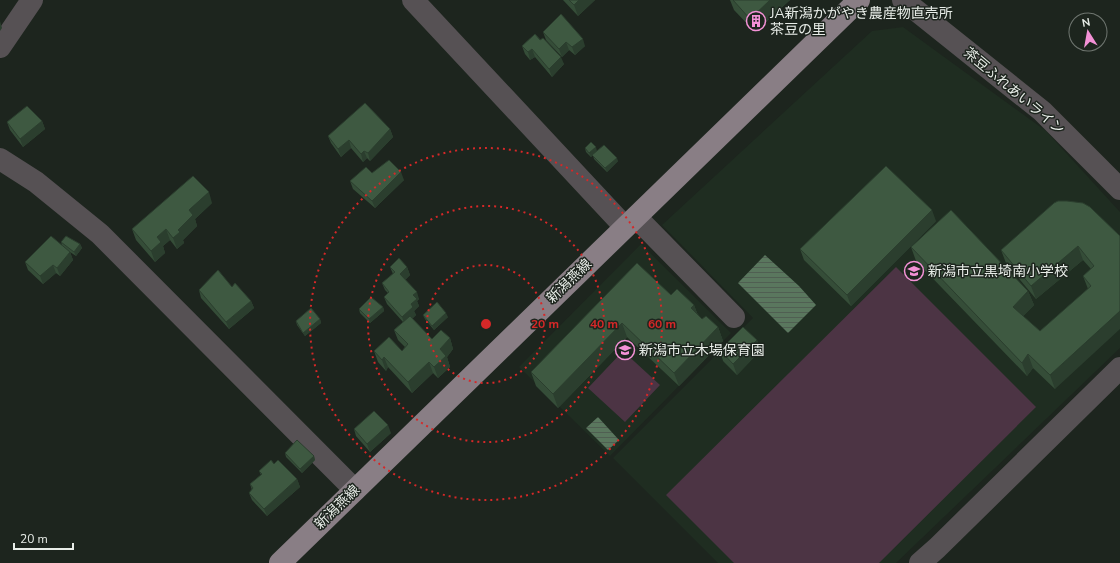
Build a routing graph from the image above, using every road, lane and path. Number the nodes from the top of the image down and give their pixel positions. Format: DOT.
graph roads {
  1 [pos="32,0"];
  2 [pos="413,0"];
  3 [pos="859,0"];
  4 [pos="903,0"];
  5 [pos="0,47"];
  6 [pos="0,160"];
  7 [pos="1120,189"];
  8 [pos="630,222"];
  9 [pos="734,317"];
  10 [pos="1120,368"];
  11 [pos="355,490"];
  12 [pos="280,563"];
  13 [pos="920,563"];
  1 -- 5 [label="street"];
  2 -- 8 [label="street"];
  3 -- 8 [label="main road, 新潟燕線"];
  4 -- 7 [label="street, 茶豆ふれあいライン"];
  6 -- 11 [label="street"];
  8 -- 9 [label="street"];
  8 -- 11 [label="main road, 新潟燕線"];
  10 -- 13 [label="street"];
  11 -- 12 [label="main road, 新潟燕線"];
}
